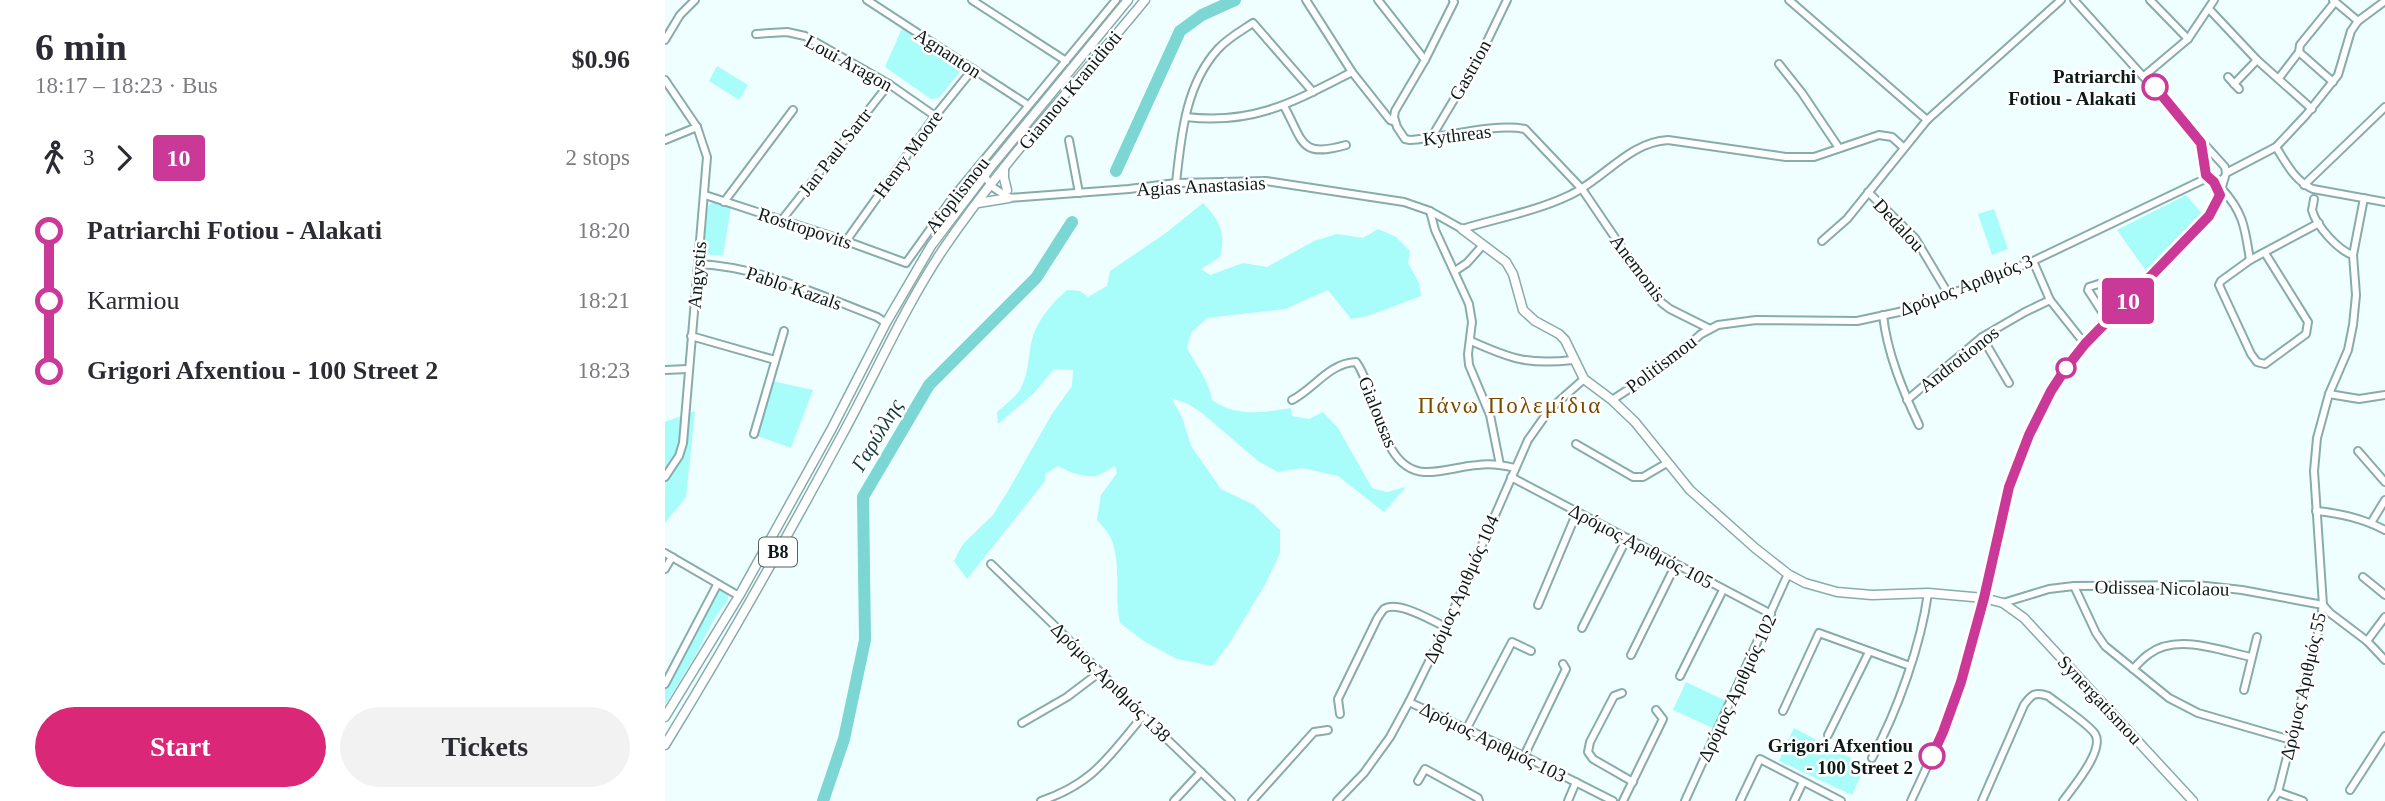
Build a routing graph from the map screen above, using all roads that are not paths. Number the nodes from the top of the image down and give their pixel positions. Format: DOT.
graph roads {
  1 [pos="695,0"];
  2 [pos="867,0"];
  3 [pos="972,0"];
  4 [pos="1117,0"];
  5 [pos="1128,0"];
  6 [pos="1145,0"];
  7 [pos="1306,0"];
  8 [pos="1378,0"];
  9 [pos="1453,0"];
  10 [pos="1507,0"];
  11 [pos="1789,0"];
  12 [pos="2061,0"];
  13 [pos="2074,0"];
  14 [pos="2150,0"];
  15 [pos="2214,0"];
  16 [pos="2334,1"];
  17 [pos="2385,1"];
  18 [pos="2209,9"];
  19 [pos="2358,22"];
  20 [pos="756,34"];
  21 [pos="2188,39"];
  22 [pos="665,40"];
  23 [pos="2299,52"];
  24 [pos="2256,60"];
  25 [pos="1066,61"];
  26 [pos="1425,61"];
  27 [pos="1779,64"];
  28 [pos="973,69"];
  29 [pos="1352,72"];
  30 [pos="2144,76"];
  31 [pos="2228,77"];
  32 [pos="2279,78"];
  33 [pos="665,80"];
  34 [pos="2333,82"];
  35 [pos="889,84"];
  36 [pos="1313,92"];
  37 [pos="1028,105"];
  38 [pos="1284,106"];
  39 [pos="2385,107"];
  40 [pos="2312,109"];
  41 [pos="793,110"];
  42 [pos="935,116"];
  43 [pos="1186,117"];
  44 [pos="1927,120"];
  45 [pos="1395,122"];
  46 [pos="697,127"];
  47 [pos="1431,138"];
  48 [pos="665,140"];
  49 [pos="1069,140"];
  50 [pos="2201,143"];
  51 [pos="1346,145"];
  52 [pos="2276,147"];
  53 [pos="1839,148"];
  54 [pos="1904,148"];
  55 [pos="2220,163"];
  56 [pos="1004,168"];
  57 [pos="2206,174"];
  58 [pos="985,176"];
  59 [pos="2225,176"];
  60 [pos="2214,182"];
  61 [pos="993,183"];
  62 [pos="1176,183"];
  63 [pos="2304,185"];
  64 [pos="1582,189"];
  65 [pos="1868,192"];
  66 [pos="2221,192"];
  67 [pos="1079,193"];
  68 [pos="705,195"];
  69 [pos="1011,195"];
  70 [pos="2364,198"];
  71 [pos="2314,199"];
  72 [pos="724,202"];
  73 [pos="2385,202"];
  74 [pos="977,204"];
  75 [pos="1430,211"];
  76 [pos="781,221"];
  77 [pos="2319,223"];
  78 [pos="1462,229"];
  79 [pos="846,241"];
  80 [pos="1822,241"];
  81 [pos="1483,245"];
  82 [pos="2265,253"];
  83 [pos="2353,255"];
  84 [pos="2250,260"];
  85 [pos="2033,261"];
  86 [pos="906,263"];
  87 [pos="699,264"];
  88 [pos="1455,271"];
  89 [pos="1949,295"];
  90 [pos="2050,300"];
  91 [pos="2122,306"];
  92 [pos="1883,315"];
  93 [pos="2108,321"];
  94 [pos="886,323"];
  95 [pos="1710,329"];
  96 [pos="785,331"];
  97 [pos="691,336"];
  98 [pos="1982,337"];
  99 [pos="1471,341"];
  100 [pos="2085,344"];
  101 [pos="775,360"];
  102 [pos="1573,360"];
  103 [pos="688,369"];
  104 [pos="665,370"];
  105 [pos="1584,379"];
  106 [pos="2009,383"];
  107 [pos="2329,394"];
  108 [pos="2385,395"];
  109 [pos="1292,400"];
  110 [pos="1612,400"];
  111 [pos="1907,400"];
  112 [pos="1919,425"];
  113 [pos="754,434"];
  114 [pos="1576,444"];
  115 [pos="2358,451"];
  116 [pos="1667,463"];
  117 [pos="1500,465"];
  118 [pos="1515,468"];
  119 [pos="665,477"];
  120 [pos="1511,477"];
  121 [pos="2385,482"];
  122 [pos="2385,500"];
  123 [pos="2316,511"];
  124 [pos="1577,512"];
  125 [pos="2371,523"];
  126 [pos="2385,530"];
  127 [pos="1627,538"];
  128 [pos="668,555"];
  129 [pos="991,564"];
  130 [pos="1676,564"];
  131 [pos="665,569"];
  132 [pos="1788,574"];
  133 [pos="2363,577"];
  134 [pos="717,585"];
  135 [pos="2074,586"];
  136 [pos="1723,590"];
  137 [pos="1928,593"];
  138 [pos="2385,595"];
  139 [pos="739,596"];
  140 [pos="1984,598"];
  141 [pos="2003,603"];
  142 [pos="1538,605"];
  143 [pos="2323,606"];
  144 [pos="1771,614"];
  145 [pos="2385,617"];
  146 [pos="1446,627"];
  147 [pos="1582,628"];
  148 [pos="2257,637"];
  149 [pos="2367,641"];
  150 [pos="1531,651"];
  151 [pos="1869,652"];
  152 [pos="1631,654"];
  153 [pos="2251,657"];
  154 [pos="2385,660"];
  155 [pos="1563,664"];
  156 [pos="1910,666"];
  157 [pos="2133,669"];
  158 [pos="1101,672"];
  159 [pos="1680,676"];
  160 [pos="665,684"];
  161 [pos="2244,690"];
  162 [pos="1622,693"];
  163 [pos="1409,702"];
  164 [pos="1656,710"];
  165 [pos="1783,711"];
  166 [pos="1340,714"];
  167 [pos="1143,716"];
  168 [pos="665,717"];
  169 [pos="1022,723"];
  170 [pos="1467,729"];
  171 [pos="1328,730"];
  172 [pos="1828,736"];
  173 [pos="2385,736"];
  174 [pos="2291,740"];
  175 [pos="665,745"];
  176 [pos="1524,755"];
  177 [pos="1872,758"];
  178 [pos="1201,772"];
  179 [pos="1418,780"];
  180 [pos="1576,782"];
  181 [pos="1633,782"];
  182 [pos="1803,782"];
  183 [pos="2350,790"];
  184 [pos="2278,792"];
  185 [pos="1041,801"];
  186 [pos="1174,801"];
  187 [pos="1231,801"];
  188 [pos="1252,801"];
  189 [pos="1337,801"];
  190 [pos="1479,801"];
  191 [pos="1568,801"];
  192 [pos="1613,801"];
  193 [pos="1623,801"];
  194 [pos="1685,801"];
  195 [pos="1740,801"];
  196 [pos="1794,801"];
  197 [pos="1841,801"];
  198 [pos="1911,801"];
  199 [pos="1982,801"];
  200 [pos="2063,801"];
  201 [pos="2193,801"];
  202 [pos="2272,801"];
  203 [pos="2303,801"];
  1 -- 22 [label="street"];
  2 -- 28 [label="street, Agnanton"];
  3 -- 25 [label="street"];
  4 -- 25 [label="street, Afoplismou"];
  5 -- 58 [label="main road, Giannou Kranidioti / B8"];
  6 -- 56 [label="main road, Giannou Kranidioti / B8"];
  7 -- 29 [label="street"];
  8 -- 26 [label="street"];
  9 -- 26 [label="street, Kythreas"];
  10 -- 47 [label="street, Gastrion"];
  11 -- 44 [label="street"];
  12 -- 44 [label="street"];
  13 -- 30 [label="street"];
  14 -- 21 [label="street"];
  15 -- 18 [label="street"];
  16 -- 19 [label="street"];
  16 -- 23 [label="street"];
  17 -- 19 [label="street"];
  18 -- 21 [label="street"];
  18 -- 24 [label="street"];
  19 -- 34 [label="street"];
  20 -- 35 [label="street, Loui Aragon"];
  21 -- 30 [label="street"];
  23 -- 32 [label="street"];
  23 -- 34 [label="street"];
  24 -- 31 [label="street"];
  24 -- 32 [label="street"];
  25 -- 37 [label="street, Afoplismou"];
  26 -- 45 [label="street, Kythreas"];
  27 -- 53 [label="street"];
  28 -- 37 [label="street, Agnanton"];
  28 -- 42 [label="street, Henry Moore"];
  29 -- 36 [label="street"];
  29 -- 45 [label="street"];
  30 -- 50 [label="street"];
  32 -- 40 [label="street"];
  33 -- 46 [label="street, Angystis"];
  34 -- 40 [label="street"];
  35 -- 42 [label="street, Loui Aragon"];
  35 -- 76 [label="street, Jan Paul Sartr"];
  36 -- 38 [label="street"];
  36 -- 43 [label="street"];
  37 -- 86 [label="street, Afoplismou"];
  38 -- 43 [label="street"];
  38 -- 51 [label="street"];
  39 -- 63 [label="street"];
  40 -- 52 [label="street"];
  41 -- 72 [label="street"];
  42 -- 79 [label="street, Henry Moore"];
  43 -- 62 [label="street"];
  44 -- 54 [label="street"];
  45 -- 47 [label="street, Kythreas"];
  46 -- 48 [label="street"];
  46 -- 68 [label="street, Angystis"];
  47 -- 64 [label="street, Kythreas"];
  49 -- 67 [label="street"];
  50 -- 55 [label="street"];
  50 -- 57 [label="street"];
  52 -- 59 [label="street"];
  52 -- 63 [label="street"];
  53 -- 54 [label="street"];
  53 -- 64 [label="street"];
  54 -- 65 [label="street"];
  55 -- 57 [label="street"];
  55 -- 59 [label="street"];
  56 -- 61 [label="main road, Giannou Kranidioti / B8"];
  56 -- 69 [label="main road"];
  57 -- 60 [label="street"];
  57 -- 85 [label="street, Δρόμος Αριθμός 3"];
  58 -- 61 [label="street"];
  58 -- 94 [label="main road, B8"];
  59 -- 60 [label="street"];
  59 -- 66 [label="street"];
  60 -- 66 [label="street"];
  61 -- 69 [label="street"];
  61 -- 74 [label="main road, B8"];
  62 -- 67 [label="street, Agias Anastasias"];
  62 -- 75 [label="street, Agias Anastasias"];
  63 -- 70 [label="street"];
  64 -- 78 [label="street"];
  64 -- 95 [label="street, Anemonis"];
  65 -- 80 [label="street"];
  65 -- 89 [label="street, Dedalou"];
  66 -- 84 [label="street"];
  66 -- 91 [label="street"];
  67 -- 69 [label="street, Agias Anastasias"];
  68 -- 72 [label="street, Rostropovits"];
  68 -- 87 [label="street, Angystis"];
  69 -- 74 [label="main road"];
  70 -- 73 [label="street"];
  70 -- 83 [label="street, Δρόμος Αριθμός 55"];
  71 -- 77 [label="street"];
  72 -- 76 [label="street, Rostropovits"];
  74 -- 175 [label="main road, B8"];
  75 -- 78 [label="street, Agias Anastasias"];
  75 -- 88 [label="street"];
  76 -- 79 [label="street, Rostropovits"];
  77 -- 82 [label="street"];
  77 -- 83 [label="street"];
  78 -- 81 [label="main road, Agias Anastasias"];
  79 -- 86 [label="street, Rostropovits"];
  81 -- 88 [label="street"];
  81 -- 102 [label="main road, Agias Anastasias"];
  82 -- 84 [label="street"];
  82 -- 84 [label="street"];
  83 -- 107 [label="street, Δρόμος Αριθμός 55"];
  85 -- 89 [label="street, Δρόμος Αριθμός 3"];
  85 -- 90 [label="street"];
  87 -- 94 [label="street, Pablo Kazals"];
  87 -- 97 [label="street, Angystis"];
  88 -- 99 [label="street"];
  89 -- 92 [label="street, Δρόμος Αριθμός 3"];
  90 -- 98 [label="street, Androtionos"];
  90 -- 100 [label="street"];
  91 -- 93 [label="street"];
  91 -- 93 [label="street"];
  92 -- 95 [label="street, Δρόμος Αριθμός 3"];
  92 -- 111 [label="street"];
  93 -- 100 [label="street"];
  94 -- 139 [label="main road, B8"];
  95 -- 110 [label="street, Politismou"];
  96 -- 101 [label="street"];
  97 -- 101 [label="street"];
  97 -- 103 [label="street, Angystis"];
  98 -- 106 [label="street"];
  98 -- 111 [label="street, Androtionos"];
  99 -- 102 [label="street"];
  99 -- 117 [label="street"];
  100 -- 140 [label="street"];
  101 -- 113 [label="street"];
  102 -- 105 [label="main road, Agias Anastasias"];
  103 -- 104 [label="street"];
  103 -- 119 [label="street, Angystis"];
  105 -- 110 [label="main road"];
  105 -- 118 [label="street, Δρόμος Αριθμός 104"];
  107 -- 108 [label="street"];
  107 -- 123 [label="street, Δρόμος Αριθμός 55"];
  109 -- 117 [label="street, Gialousas"];
  110 -- 116 [label="main road"];
  111 -- 112 [label="street"];
  114 -- 116 [label="street"];
  115 -- 121 [label="street"];
  116 -- 132 [label="main road"];
  117 -- 118 [label="street, Gialousas"];
  118 -- 120 [label="street, Δρόμος Αριθμός 104"];
  120 -- 124 [label="street, Δρόμος Αριθμός 105"];
  120 -- 146 [label="street, Δρόμος Αριθμός 104"];
  122 -- 125 [label="street"];
  123 -- 125 [label="street"];
  123 -- 143 [label="street, Δρόμος Αριθμός 55"];
  124 -- 127 [label="street, Δρόμος Αριθμός 105"];
  124 -- 142 [label="street"];
  125 -- 126 [label="street"];
  127 -- 130 [label="street, Δρόμος Αριθμός 105"];
  127 -- 147 [label="street"];
  128 -- 131 [label="street"];
  128 -- 134 [label="street"];
  129 -- 158 [label="street, Δρόμος Αριθμός 138"];
  130 -- 136 [label="street, Δρόμος Αριθμός 105"];
  130 -- 152 [label="street"];
  132 -- 137 [label="main road"];
  132 -- 144 [label="street, Δρόμος Αριθμός 102"];
  133 -- 138 [label="street"];
  134 -- 139 [label="street"];
  134 -- 160 [label="street"];
  135 -- 141 [label="street, Odissea Nicolaou"];
  135 -- 143 [label="street, Odissea Nicolaou"];
  135 -- 157 [label="street"];
  136 -- 144 [label="street, Δρόμος Αριθμός 105"];
  136 -- 159 [label="street"];
  137 -- 140 [label="main road"];
  137 -- 156 [label="street"];
  139 -- 168 [label="main road, B8"];
  140 -- 141 [label="main road"];
  140 -- 198 [label="street"];
  141 -- 201 [label="main road, Synergatismou"];
  143 -- 149 [label="street, Odissea Nicolaou"];
  143 -- 174 [label="street, Δρόμος Αριθμός 55"];
  144 -- 194 [label="street, Δρόμος Αριθμός 102"];
  145 -- 149 [label="street"];
  146 -- 163 [label="street, Δρόμος Αριθμός 104"];
  146 -- 166 [label="street"];
  148 -- 153 [label="street"];
  149 -- 154 [label="street, Odissea Nicolaou"];
  150 -- 170 [label="street"];
  151 -- 156 [label="street"];
  151 -- 165 [label="street"];
  151 -- 172 [label="street"];
  153 -- 157 [label="street"];
  153 -- 161 [label="street"];
  155 -- 176 [label="street"];
  156 -- 177 [label="street"];
  157 -- 174 [label="street"];
  158 -- 167 [label="street, Δρόμος Αριθμός 138"];
  158 -- 169 [label="street"];
  162 -- 181 [label="street"];
  163 -- 170 [label="street, Δρόμος Αριθμός 103"];
  163 -- 189 [label="street, Δρόμος Αριθμός 104"];
  164 -- 181 [label="street"];
  167 -- 178 [label="street, Δρόμος Αριθμός 138"];
  167 -- 185 [label="street"];
  170 -- 176 [label="street, Δρόμος Αριθμός 103"];
  171 -- 188 [label="street"];
  173 -- 183 [label="street"];
  174 -- 184 [label="street, Δρόμος Αριθμός 55"];
  176 -- 180 [label="street, Δρόμος Αριθμός 103"];
  178 -- 186 [label="street"];
  178 -- 187 [label="street, Δρόμος Αριθμός 138"];
  179 -- 190 [label="street"];
  180 -- 191 [label="street"];
  180 -- 192 [label="street, Δρόμος Αριθμός 103"];
  181 -- 193 [label="street"];
  182 -- 195 [label="street"];
  182 -- 196 [label="street"];
  182 -- 197 [label="street"];
  184 -- 202 [label="street, Δρόμος Αριθμός 55"];
  184 -- 203 [label="street"];
  199 -- 200 [label="street"];
}
